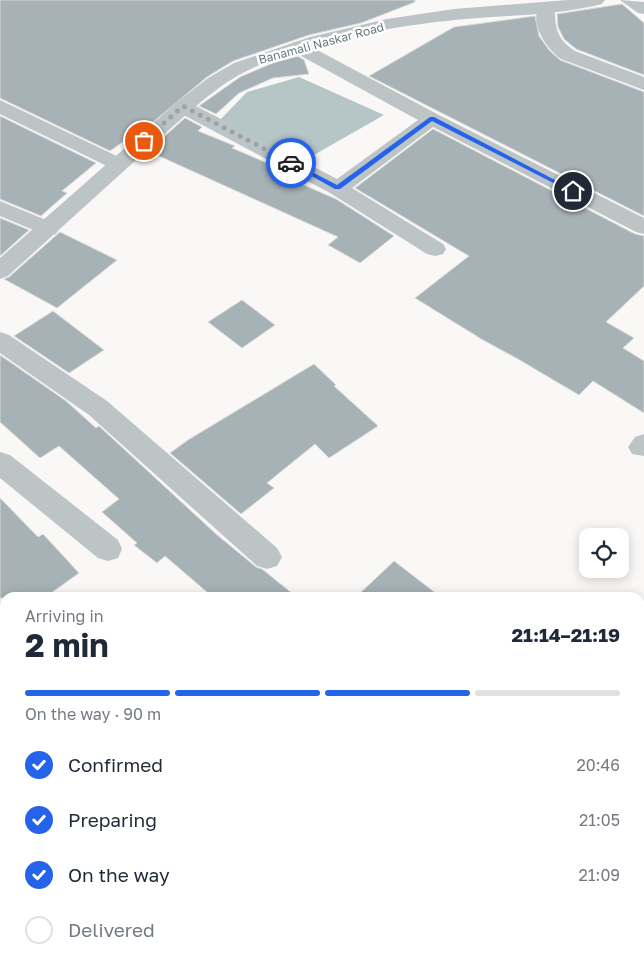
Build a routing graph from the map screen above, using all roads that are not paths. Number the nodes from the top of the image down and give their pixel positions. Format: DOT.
graph roads {
  1 [pos="419,0"];
  2 [pos="596,0"];
  3 [pos="629,0"];
  4 [pos="546,9"];
  5 [pos="644,9"];
  6 [pos="434,16"];
  7 [pos="298,47"];
  8 [pos="644,84"];
  9 [pos="0,106"];
  10 [pos="183,106"];
  11 [pos="432,119"];
  12 [pos="118,164"];
  13 [pos="338,188"];
  14 [pos="0,208"];
  15 [pos="644,227"];
  16 [pos="48,229"];
  17 [pos="435,249"];
  18 [pos="0,270"];
  19 [pos="0,340"];
  20 [pos="0,463"];
  21 [pos="108,548"];
  22 [pos="267,557"];
  1 -- 6 [label="street"];
  2 -- 4 [label="street, Banamali Naskar Road"];
  3 -- 5 [label="street"];
  4 -- 6 [label="street, Banamali Naskar Road"];
  4 -- 8 [label="street"];
  6 -- 7 [label="street, Banamali Naskar Road"];
  7 -- 10 [label="street, Banamali Naskar Road"];
  7 -- 11 [label="street"];
  9 -- 12 [label="street"];
  10 -- 12 [label="street, Banamali Naskar Road"];
  10 -- 13 [label="street"];
  11 -- 13 [label="street"];
  11 -- 15 [label="street"];
  12 -- 16 [label="street, Banamali Naskar Road"];
  13 -- 17 [label="street"];
  14 -- 16 [label="street"];
  16 -- 18 [label="street, Banamali Naskar Road"];
  19 -- 22 [label="street"];
  20 -- 21 [label="street"];
}
